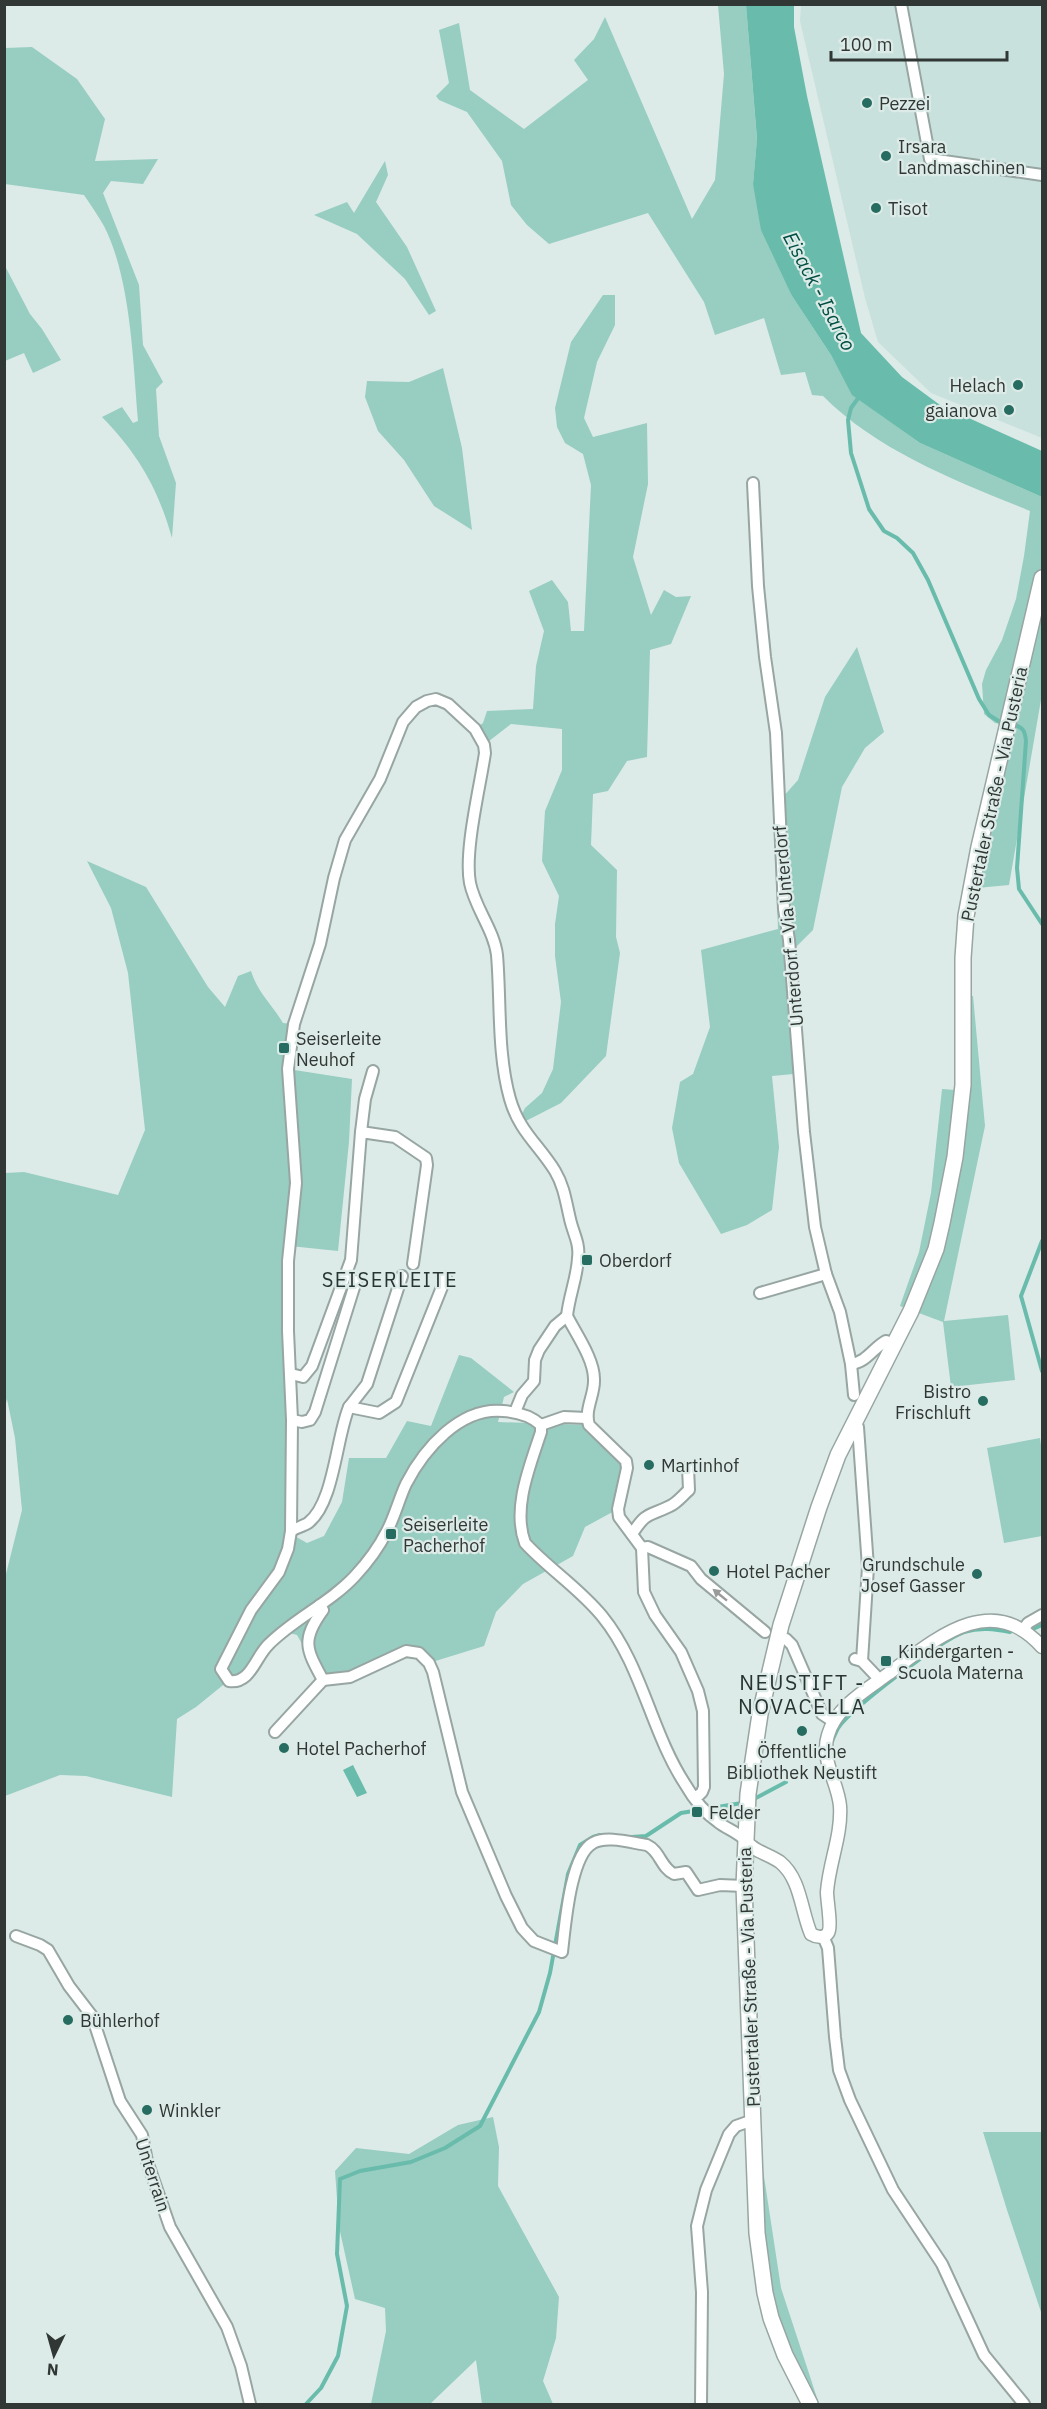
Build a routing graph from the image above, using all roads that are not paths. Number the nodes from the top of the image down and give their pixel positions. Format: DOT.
graph roads {
  1 [pos="901,4"];
  2 [pos="1042,175"];
  3 [pos="753,483"];
  4 [pos="1042,578"];
  5 [pos="373,1071"];
  6 [pos="361,1132"];
  7 [pos="413,1264"];
  8 [pos="826,1274"];
  9 [pos="402,1276"];
  10 [pos="446,1277"];
  11 [pos="356,1281"];
  12 [pos="759,1293"];
  13 [pos="567,1316"];
  14 [pos="895,1344"];
  15 [pos="851,1364"];
  16 [pos="291,1374"];
  17 [pos="854,1395"];
  18 [pos="349,1407"];
  19 [pos="515,1412"];
  20 [pos="587,1418"];
  21 [pos="292,1420"];
  22 [pos="541,1425"];
  23 [pos="858,1426"];
  24 [pos="688,1467"];
  25 [pos="291,1531"];
  26 [pos="632,1534"];
  27 [pos="642,1548"];
  28 [pos="320,1605"];
  29 [pos="1042,1615"];
  30 [pos="1023,1630"];
  31 [pos="765,1632"];
  32 [pos="786,1639"];
  33 [pos="1042,1647"];
  34 [pos="323,1680"];
  35 [pos="880,1680"];
  36 [pos="834,1722"];
  37 [pos="275,1732"];
  38 [pos="695,1799"];
  39 [pos="745,1840"];
  40 [pos="744,1886"];
  41 [pos="15,1936"];
  42 [pos="824,1936"];
  43 [pos="753,2120"];
  44 [pos="250,2404"];
  45 [pos="701,2404"];
  46 [pos="810,2404"];
  47 [pos="1024,2404"];
  1 -- 2 [label="street"];
  3 -- 8 [label="street, Unterdorf - Via Unterdorf"];
  4 -- 14 [label="main road, Pustertaler Straße - Via Pusteria"];
  5 -- 6 [label="street"];
  6 -- 7 [label="street"];
  6 -- 16 [label="street"];
  8 -- 12 [label="street"];
  8 -- 15 [label="street, Unterdorf - Via Unterdorf"];
  9 -- 18 [label="street"];
  10 -- 18 [label="street"];
  11 -- 21 [label="street"];
  13 -- 16 [label="street"];
  13 -- 19 [label="street"];
  13 -- 20 [label="street"];
  14 -- 15 [label="street"];
  14 -- 39 [label="main road, Pustertaler Straße - Via Pusteria"];
  15 -- 17 [label="street, Unterdorf - Via Unterdorf"];
  16 -- 21 [label="street"];
  18 -- 25 [label="street"];
  19 -- 22 [label="street"];
  19 -- 28 [label="street"];
  20 -- 22 [label="street"];
  20 -- 26 [label="street"];
  21 -- 25 [label="street"];
  22 -- 38 [label="street"];
  23 -- 35 [label="street"];
  24 -- 26 [label="street"];
  25 -- 28 [label="street"];
  26 -- 27 [label="street"];
  31 -- 27 [label="street, one-way"];
  27 -- 38 [label="street"];
  28 -- 34 [label="street"];
  29 -- 30 [label="street"];
  30 -- 33 [label="street"];
  30 -- 35 [label="street"];
  32 -- 36 [label="street"];
  34 -- 37 [label="street"];
  34 -- 40 [label="street"];
  35 -- 36 [label="street"];
  36 -- 42 [label="street"];
  38 -- 39 [label="street"];
  39 -- 40 [label="main road, Pustertaler Straße - Via Pusteria"];
  39 -- 42 [label="street"];
  40 -- 43 [label="main road, Pustertaler Straße - Via Pusteria"];
  41 -- 44 [label="street, Unterrain"];
  42 -- 47 [label="street"];
  43 -- 45 [label="street"];
  43 -- 46 [label="main road, Pustertaler Straße - Via Pusteria"];
}
